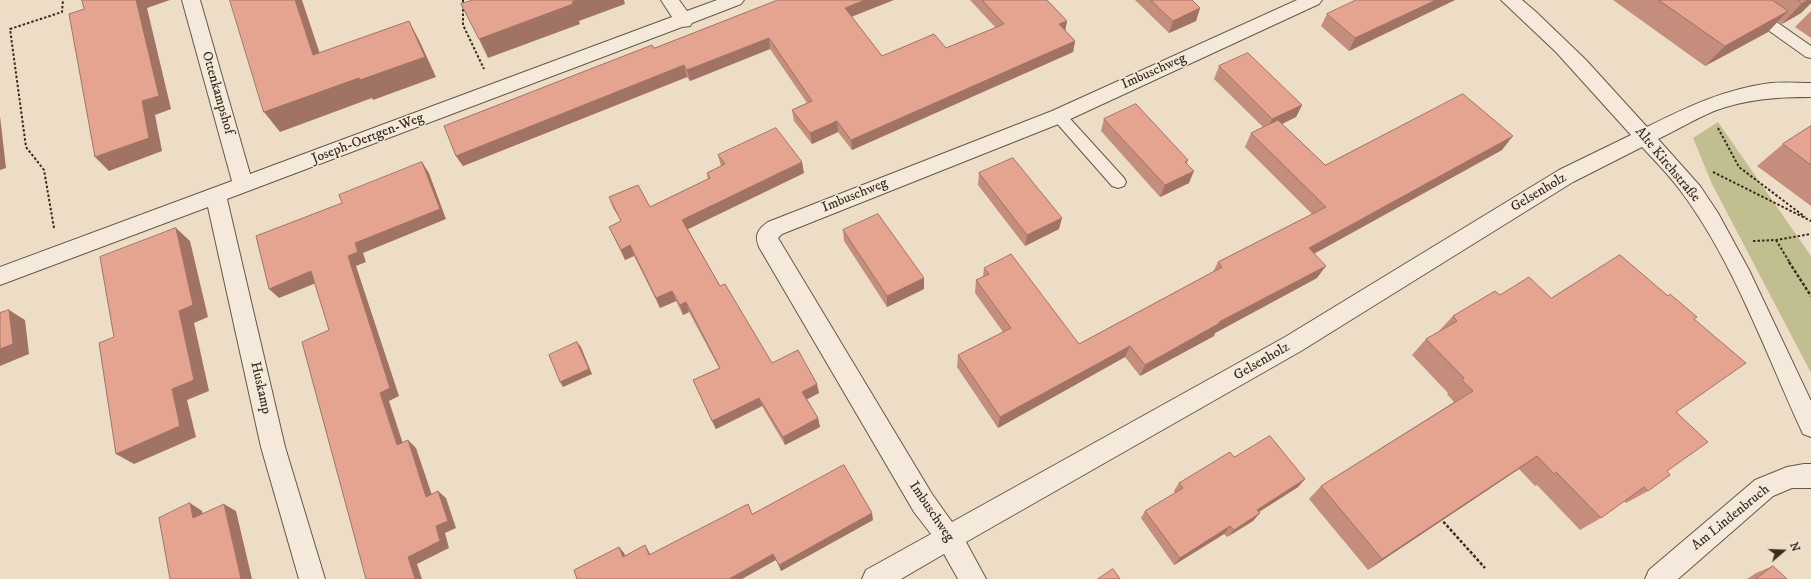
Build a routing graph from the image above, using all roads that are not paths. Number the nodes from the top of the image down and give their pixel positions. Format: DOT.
graph roads {
  1 [pos="191,0"];
  2 [pos="670,0"];
  3 [pos="735,0"];
  4 [pos="1313,0"];
  5 [pos="1510,0"];
  6 [pos="1735,0"];
  7 [pos="684,21"];
  8 [pos="1811,53"];
  9 [pos="1807,92"];
  10 [pos="1059,116"];
  11 [pos="1645,138"];
  12 [pos="1118,182"];
  13 [pos="243,185"];
  14 [pos="216,196"];
  15 [pos="0,276"];
  16 [pos="1811,426"];
  17 [pos="1811,476"];
  18 [pos="948,537"];
  19 [pos="312,579"];
  20 [pos="875,579"];
  21 [pos="973,579"];
  22 [pos="1658,579"];
  1 -- 13 [label="street, Ottenkampshof"];
  2 -- 7 [label="street"];
  3 -- 7 [label="street, Joseph-Oertgen-Weg"];
  4 -- 10 [label="street, Imbuschweg"];
  5 -- 11 [label="street, Alte Kirchstraße"];
  6 -- 8 [label="lane"];
  7 -- 13 [label="street, Joseph-Oertgen-Weg"];
  9 -- 11 [label="street, Gelsenholz"];
  10 -- 12 [label="lane"];
  10 -- 18 [label="street, Imbuschweg"];
  11 -- 16 [label="street, Alte Kirchstraße"];
  11 -- 18 [label="street, Gelsenholz"];
  13 -- 14 [label="street, Joseph-Oertgen-Weg"];
  14 -- 15 [label="street, Joseph-Oertgen-Weg"];
  14 -- 19 [label="street, Huskamp"];
  17 -- 22 [label="street, Am Lindenbruch"];
  18 -- 20 [label="street, Gelsenholz"];
  18 -- 21 [label="street, Imbuschweg"];
}
